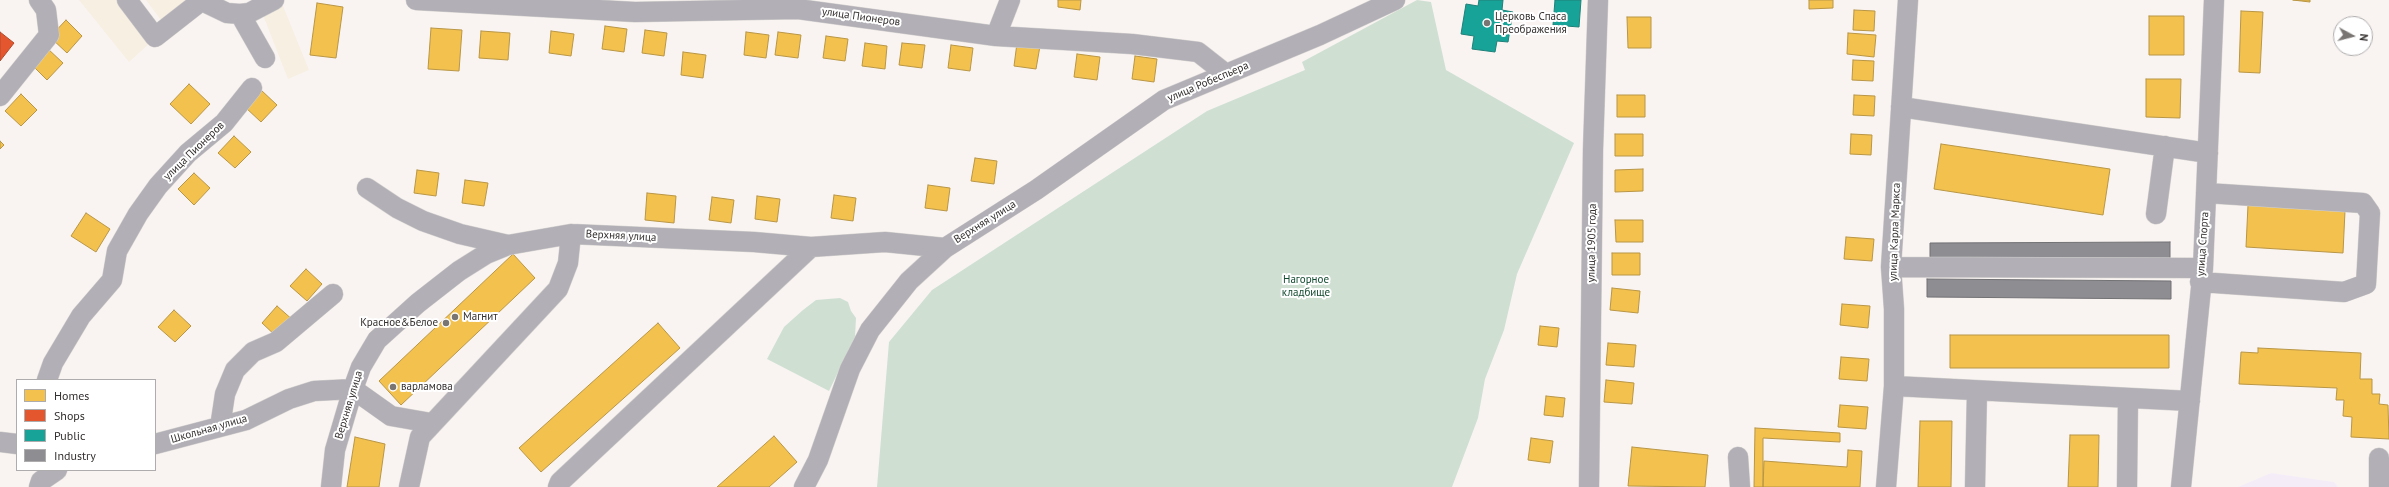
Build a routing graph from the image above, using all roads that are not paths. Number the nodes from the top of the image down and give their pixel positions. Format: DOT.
graph roads {
  1 [pos="39,0"];
  2 [pos="127,0"];
  3 [pos="200,0"];
  4 [pos="274,0"];
  5 [pos="416,0"];
  6 [pos="1010,0"];
  7 [pos="1395,0"];
  8 [pos="1598,0"];
  9 [pos="1908,0"];
  10 [pos="2214,0"];
  11 [pos="240,14"];
  12 [pos="996,36"];
  13 [pos="265,58"];
  14 [pos="1226,74"];
  15 [pos="252,88"];
  16 [pos="0,96"];
  17 [pos="1901,107"];
  18 [pos="2165,146"];
  19 [pos="2208,153"];
  20 [pos="367,188"];
  21 [pos="1036,190"];
  22 [pos="2206,193"];
  23 [pos="2156,214"];
  24 [pos="571,234"];
  25 [pos="508,245"];
  26 [pos="811,247"];
  27 [pos="945,248"];
  28 [pos="1891,267"];
  29 [pos="2202,275"];
  30 [pos="333,294"];
  31 [pos="47,379"];
  32 [pos="1894,386"];
  33 [pos="353,389"];
  34 [pos="1977,391"];
  35 [pos="2128,398"];
  36 [pos="2190,401"];
  37 [pos="431,423"];
  38 [pos="220,427"];
  39 [pos="0,442"];
  40 [pos="16,444"];
  41 [pos="156,444"];
  42 [pos="1738,457"];
  43 [pos="2379,458"];
  44 [pos="56,471"];
  45 [pos="38,487"];
  46 [pos="331,487"];
  47 [pos="409,487"];
  48 [pos="558,487"];
  49 [pos="804,487"];
  50 [pos="1589,487"];
  51 [pos="1740,487"];
  52 [pos="1886,487"];
  53 [pos="1975,487"];
  54 [pos="2126,487"];
  55 [pos="2181,487"];
  56 [pos="2379,487"];
  1 -- 16 [label="street"];
  2 -- 3 [label="street"];
  3 -- 11 [label="street"];
  4 -- 11 [label="street"];
  5 -- 12 [label="street, улица Пионеров"];
  6 -- 12 [label="street"];
  7 -- 14 [label="street, улица Робеспьера"];
  8 -- 50 [label="street, улица 1905 года"];
  9 -- 17 [label="street, улица Карла Маркса"];
  10 -- 19 [label="street, улица Спорта"];
  11 -- 13 [label="street"];
  12 -- 14 [label="street, улица Пионеров"];
  14 -- 21 [label="street, улица Робеспьера"];
  15 -- 31 [label="street, улица Пионеров"];
  17 -- 18 [label="street"];
  17 -- 28 [label="street, улица Карла Маркса"];
  18 -- 19 [label="street"];
  18 -- 23 [label="street"];
  19 -- 22 [label="street, улица Спорта"];
  20 -- 25 [label="street"];
  21 -- 27 [label="street, Верхняя улица"];
  22 -- 29 [label="street, улица Спорта"];
  22 -- 29 [label="street"];
  24 -- 25 [label="street, Верхняя улица"];
  24 -- 26 [label="street, Верхняя улица"];
  24 -- 37 [label="street"];
  25 -- 33 [label="street, Верхняя улица"];
  26 -- 27 [label="street, Верхняя улица"];
  26 -- 48 [label="street"];
  27 -- 49 [label="street"];
  28 -- 29 [label="street"];
  28 -- 32 [label="street, улица Карла Маркса"];
  29 -- 36 [label="street, улица Спорта"];
  30 -- 38 [label="street"];
  32 -- 34 [label="street"];
  32 -- 52 [label="street, улица Карла Маркса"];
  33 -- 37 [label="street"];
  33 -- 38 [label="street, Школьная улица"];
  33 -- 46 [label="street, Верхняя улица"];
  34 -- 35 [label="street"];
  34 -- 53 [label="street"];
  35 -- 36 [label="street"];
  35 -- 54 [label="street"];
  36 -- 55 [label="street, улица Спорта"];
  37 -- 47 [label="street"];
  38 -- 41 [label="street, Школьная улица"];
  39 -- 40 [label="street"];
  42 -- 51 [label="street"];
  43 -- 56 [label="street"];
  44 -- 45 [label="street"];
}
